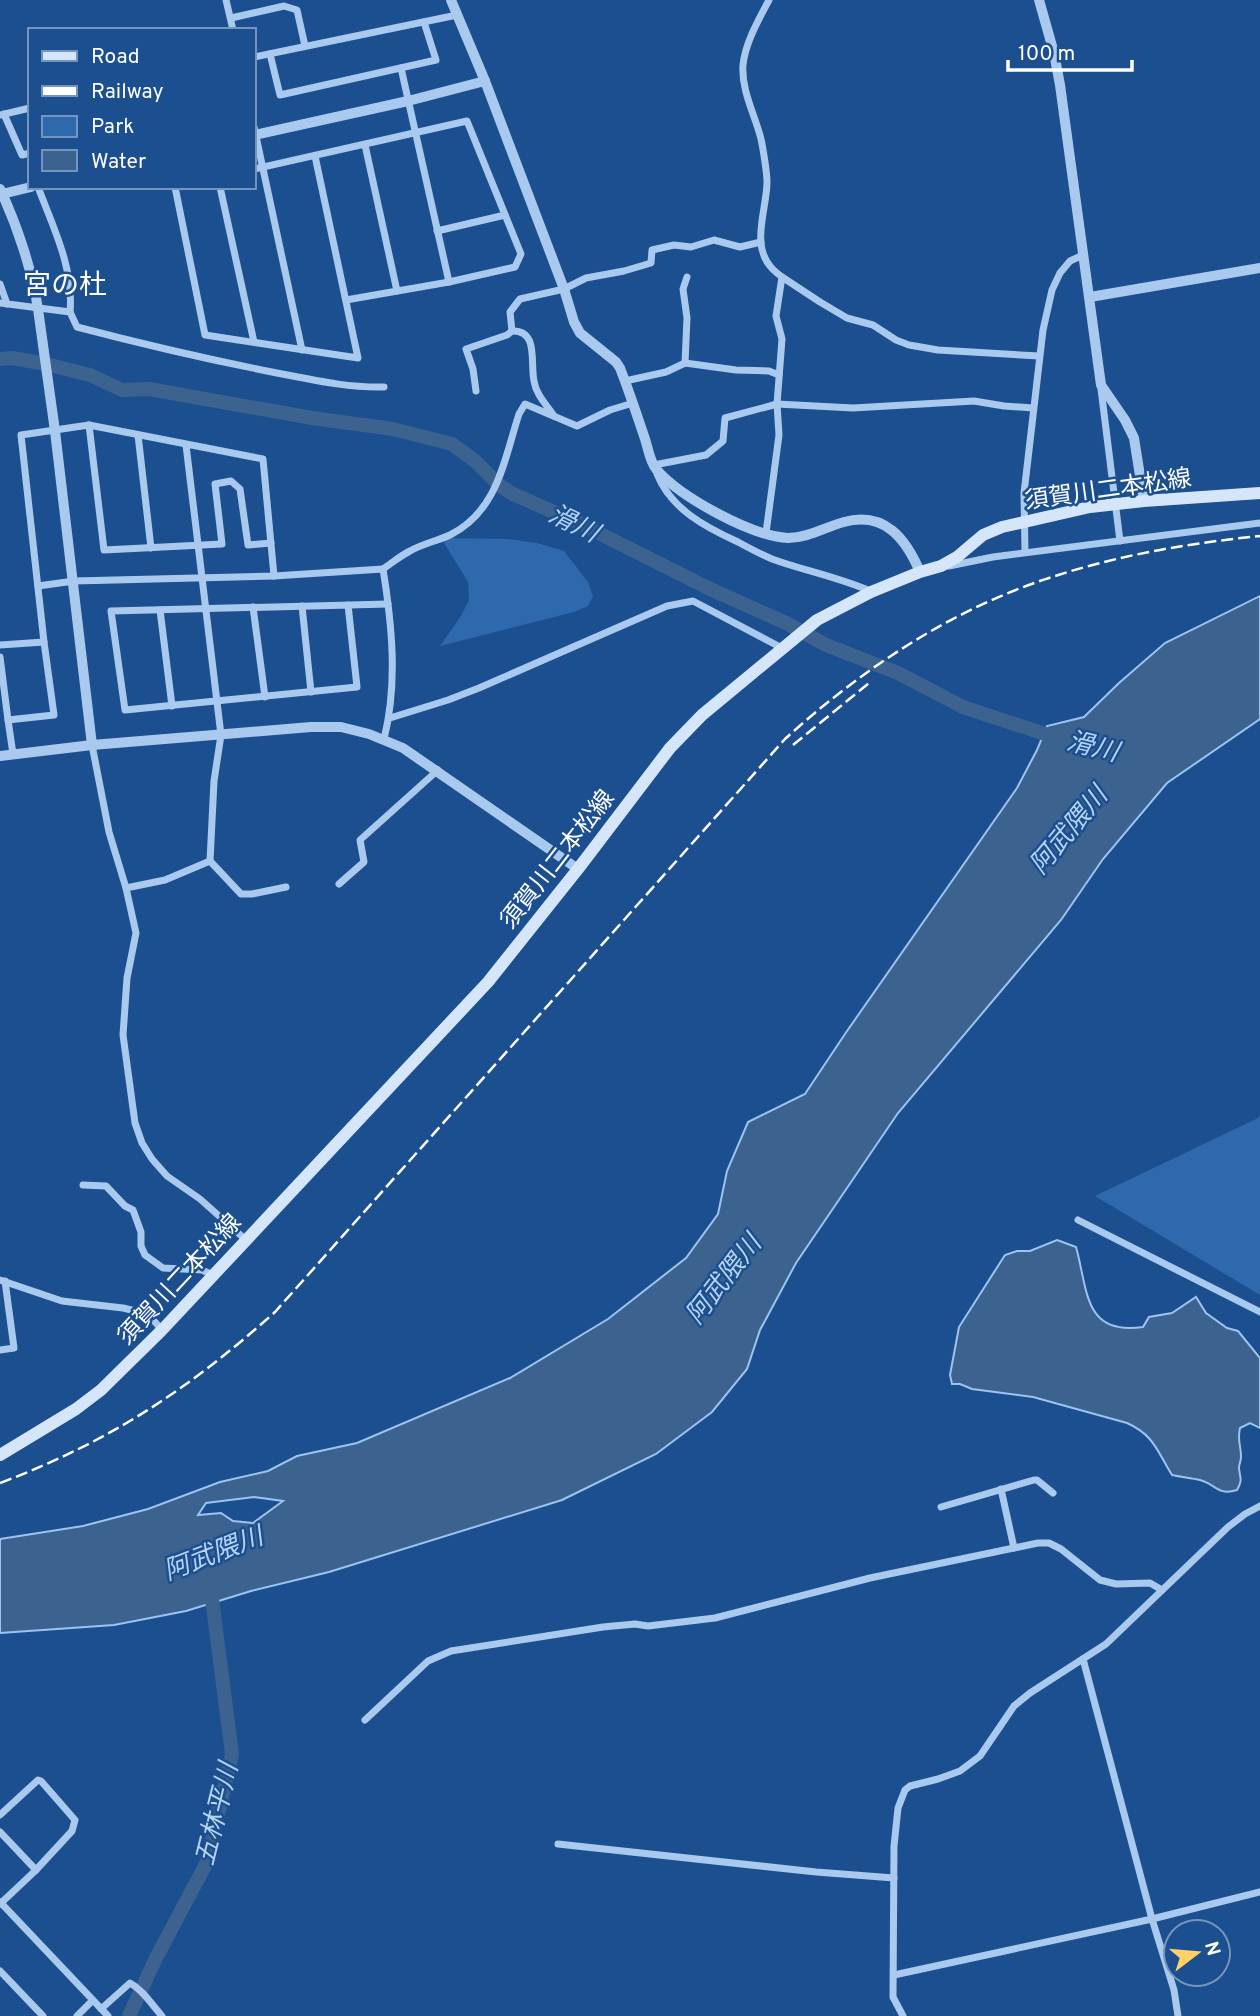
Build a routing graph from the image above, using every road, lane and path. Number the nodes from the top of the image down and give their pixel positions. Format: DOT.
graph roads {
  1 [pos="226,0"];
  2 [pos="451,0"];
  3 [pos="769,0"];
  4 [pos="1039,0"];
  5 [pos="457,15"];
  6 [pos="231,18"];
  7 [pos="424,22"];
  8 [pos="233,28"];
  9 [pos="305,46"];
  10 [pos="270,54"];
  11 [pos="256,57"];
  12 [pos="401,68"];
  13 [pos="485,81"];
  14 [pos="408,100"];
  15 [pos="28,108"];
  16 [pos="2,114"];
  17 [pos="256,132"];
  18 [pos="415,133"];
  19 [pos="256,140"];
  20 [pos="365,145"];
  21 [pos="28,154"];
  22 [pos="314,156"];
  23 [pos="263,167"];
  24 [pos="256,169"];
  25 [pos="28,188"];
  26 [pos="39,189"];
  27 [pos="177,189"];
  28 [pos="220,189"];
  29 [pos="1,192"];
  30 [pos="505,215"];
  31 [pos="437,231"];
  32 [pos="761,242"];
  33 [pos="1083,255"];
  34 [pos="1260,268"];
  35 [pos="687,277"];
  36 [pos="782,277"];
  37 [pos="449,282"];
  38 [pos="0,284"];
  39 [pos="564,289"];
  40 [pos="397,291"];
  41 [pos="1090,298"];
  42 [pos="346,300"];
  43 [pos="4,303"];
  44 [pos="38,309"];
  45 [pos="70,312"];
  46 [pos="512,331"];
  47 [pos="254,342"];
  48 [pos="302,350"];
  49 [pos="1039,356"];
  50 [pos="685,363"];
  51 [pos="779,375"];
  52 [pos="625,381"];
  53 [pos="1101,385"];
  54 [pos="384,387"];
  55 [pos="476,391"];
  56 [pos="633,403"];
  57 [pos="777,404"];
  58 [pos="1033,408"];
  59 [pos="555,417"];
  60 [pos="89,425"];
  61 [pos="55,431"];
  62 [pos="138,435"];
  63 [pos="187,445"];
  64 [pos="654,466"];
  65 [pos="1260,493"];
  66 [pos="1144,501"];
  67 [pos="1115,505"];
  68 [pos="1025,520"];
  69 [pos="1260,523"];
  70 [pos="766,533"];
  71 [pos="1119,541"];
  72 [pos="271,543"];
  73 [pos="198,546"];
  74 [pos="152,548"];
  75 [pos="1025,552"];
  76 [pos="941,566"];
  77 [pos="383,569"];
  78 [pos="920,572"];
  79 [pos="274,576"];
  80 [pos="201,577"];
  81 [pos="74,581"];
  82 [pos="38,586"];
  83 [pos="871,592"];
  84 [pos="388,604"];
  85 [pos="348,605"];
  86 [pos="302,606"];
  87 [pos="253,607"];
  88 [pos="205,608"];
  89 [pos="160,610"];
  90 [pos="44,642"];
  91 [pos="0,645"];
  92 [pos="784,647"];
  93 [pos="0,657"];
  94 [pos="311,692"];
  95 [pos="265,697"];
  96 [pos="217,701"];
  97 [pos="172,706"];
  98 [pos="390,719"];
  99 [pos="8,720"];
  100 [pos="221,735"];
  101 [pos="384,739"];
  102 [pos="92,745"];
  103 [pos="13,754"];
  104 [pos="0,756"];
  105 [pos="438,770"];
  106 [pos="210,861"];
  107 [pos="578,869"];
  108 [pos="339,884"];
  109 [pos="286,887"];
  110 [pos="126,888"];
  111 [pos="83,1185"];
  112 [pos="1078,1220"];
  113 [pos="246,1240"];
  114 [pos="213,1275"];
  115 [pos="2,1280"];
  116 [pos="1260,1312"];
  117 [pos="162,1330"];
  118 [pos="0,1350"];
  119 [pos="0,1455"];
  120 [pos="1002,1489"];
  121 [pos="1053,1493"];
  122 [pos="1260,1506"];
  123 [pos="941,1507"];
  124 [pos="1014,1548"];
  125 [pos="1162,1590"];
  126 [pos="1083,1659"];
  127 [pos="365,1720"];
  128 [pos="0,1815"];
  129 [pos="0,1832"];
  130 [pos="558,1844"];
  131 [pos="36,1870"];
  132 [pos="894,1878"];
  133 [pos="1260,1892"];
  134 [pos="0,1903"];
  135 [pos="1152,1919"];
  136 [pos="0,1971"];
  137 [pos="894,1975"];
  138 [pos="92,2001"];
  139 [pos="102,2009"];
  140 [pos="43,2016"];
  141 [pos="77,2016"];
  142 [pos="108,2016"];
  143 [pos="162,2016"];
  144 [pos="903,2016"];
  145 [pos="1178,2016"];
  1 -- 6 [label="street"];
  2 -- 5 [label="street"];
  3 -- 32 [label="street"];
  4 -- 33 [label="street"];
  5 -- 7 [label="street"];
  5 -- 13 [label="street"];
  6 -- 8 [label="street"];
  6 -- 9 [label="street"];
  7 -- 9 [label="street"];
  7 -- 12 [label="street"];
  9 -- 10 [label="street"];
  10 -- 11 [label="street"];
  10 -- 12 [label="street"];
  12 -- 14 [label="street"];
  13 -- 14 [label="street"];
  13 -- 39 [label="street"];
  14 -- 17 [label="street"];
  14 -- 18 [label="street"];
  15 -- 16 [label="street"];
  16 -- 21 [label="street"];
  18 -- 20 [label="street"];
  18 -- 30 [label="street"];
  18 -- 31 [label="street"];
  19 -- 23 [label="street"];
  20 -- 22 [label="street"];
  20 -- 40 [label="street"];
  22 -- 23 [label="street"];
  22 -- 42 [label="street"];
  23 -- 24 [label="street"];
  23 -- 48 [label="street"];
  25 -- 29 [label="street"];
  26 -- 45 [label="street"];
  27 -- 47 [label="street"];
  28 -- 47 [label="street"];
  29 -- 44 [label="street"];
  30 -- 31 [label="street"];
  30 -- 37 [label="street"];
  31 -- 37 [label="street"];
  32 -- 36 [label="street"];
  32 -- 39 [label="street"];
  33 -- 41 [label="street"];
  33 -- 49 [label="street"];
  34 -- 41 [label="street"];
  35 -- 50 [label="street"];
  36 -- 49 [label="street"];
  36 -- 51 [label="street"];
  37 -- 40 [label="street"];
  38 -- 43 [label="street"];
  39 -- 46 [label="street"];
  39 -- 52 [label="street"];
  40 -- 42 [label="street"];
  41 -- 53 [label="street"];
  42 -- 48 [label="street"];
  43 -- 44 [label="street"];
  44 -- 45 [label="street"];
  44 -- 61 [label="street"];
  45 -- 54 [label="street"];
  46 -- 55 [label="street"];
  46 -- 59 [label="street"];
  47 -- 48 [label="street"];
  49 -- 58 [label="street"];
  50 -- 51 [label="street"];
  50 -- 52 [label="street"];
  51 -- 57 [label="street"];
  52 -- 56 [label="street"];
  53 -- 66 [label="street"];
  53 -- 67 [label="street"];
  56 -- 59 [label="street"];
  56 -- 64 [label="street"];
  57 -- 58 [label="street"];
  57 -- 64 [label="street"];
  57 -- 70 [label="street"];
  58 -- 68 [label="street"];
  59 -- 77 [label="street"];
  60 -- 61 [label="street"];
  60 -- 62 [label="street"];
  60 -- 74 [label="street"];
  61 -- 81 [label="street"];
  61 -- 82 [label="street"];
  62 -- 63 [label="street"];
  62 -- 74 [label="street"];
  63 -- 72 [label="street"];
  63 -- 73 [label="street"];
  64 -- 70 [label="street"];
  64 -- 83 [label="street"];
  65 -- 66 [label="main road, 須賀川二本松線"];
  66 -- 67 [label="main road, 須賀川二本松線"];
  67 -- 68 [label="main road, 須賀川二本松線"];
  67 -- 71 [label="street"];
  68 -- 75 [label="street"];
  68 -- 76 [label="main road, 須賀川二本松線"];
  69 -- 71 [label="street"];
  70 -- 78 [label="street"];
  71 -- 75 [label="street"];
  72 -- 73 [label="street"];
  72 -- 79 [label="street"];
  73 -- 74 [label="street"];
  73 -- 80 [label="street"];
  75 -- 76 [label="street"];
  76 -- 78 [label="main road, 須賀川二本松線"];
  77 -- 79 [label="street"];
  77 -- 84 [label="street"];
  78 -- 83 [label="main road, 須賀川二本松線"];
  79 -- 80 [label="street"];
  80 -- 81 [label="street"];
  80 -- 88 [label="street"];
  81 -- 82 [label="street"];
  81 -- 102 [label="street"];
  82 -- 90 [label="street"];
  83 -- 92 [label="main road, 須賀川二本松線"];
  84 -- 85 [label="street"];
  84 -- 98 [label="street"];
  85 -- 86 [label="street"];
  85 -- 94 [label="street"];
  86 -- 87 [label="street"];
  86 -- 94 [label="street"];
  87 -- 88 [label="street"];
  87 -- 95 [label="street"];
  88 -- 89 [label="street"];
  88 -- 96 [label="street"];
  89 -- 97 [label="street"];
  89 -- 97 [label="street"];
  90 -- 91 [label="street"];
  90 -- 99 [label="street"];
  92 -- 98 [label="street"];
  92 -- 107 [label="main road, 須賀川二本松線"];
  93 -- 99 [label="street"];
  94 -- 95 [label="street"];
  95 -- 96 [label="street"];
  96 -- 97 [label="street"];
  96 -- 100 [label="street"];
  98 -- 101 [label="street"];
  99 -- 103 [label="street"];
  100 -- 101 [label="street"];
  100 -- 102 [label="street"];
  100 -- 106 [label="street"];
  101 -- 105 [label="street"];
  102 -- 103 [label="street"];
  102 -- 110 [label="street"];
  103 -- 104 [label="street"];
  105 -- 107 [label="street"];
  105 -- 108 [label="street"];
  106 -- 109 [label="street"];
  106 -- 110 [label="street"];
  107 -- 113 [label="main road, 須賀川二本松線"];
  110 -- 113 [label="street"];
  111 -- 114 [label="street"];
  112 -- 116 [label="street"];
  113 -- 114 [label="main road, 須賀川二本松線"];
  114 -- 117 [label="main road, 須賀川二本松線"];
  115 -- 117 [label="street"];
  115 -- 118 [label="street"];
  117 -- 119 [label="main road, 須賀川二本松線"];
  120 -- 121 [label="street"];
  120 -- 123 [label="street"];
  120 -- 124 [label="street"];
  122 -- 125 [label="street"];
  124 -- 125 [label="street"];
  124 -- 127 [label="street"];
  125 -- 126 [label="street"];
  126 -- 132 [label="street"];
  126 -- 135 [label="street"];
  128 -- 131 [label="street"];
  129 -- 131 [label="street"];
  130 -- 132 [label="street"];
  131 -- 134 [label="street"];
  132 -- 137 [label="street"];
  133 -- 135 [label="street"];
  134 -- 138 [label="street"];
  135 -- 137 [label="street"];
  135 -- 145 [label="street"];
  136 -- 140 [label="street"];
  137 -- 144 [label="street"];
  138 -- 139 [label="street"];
  138 -- 141 [label="street"];
  139 -- 142 [label="street"];
  139 -- 143 [label="street"];
}
